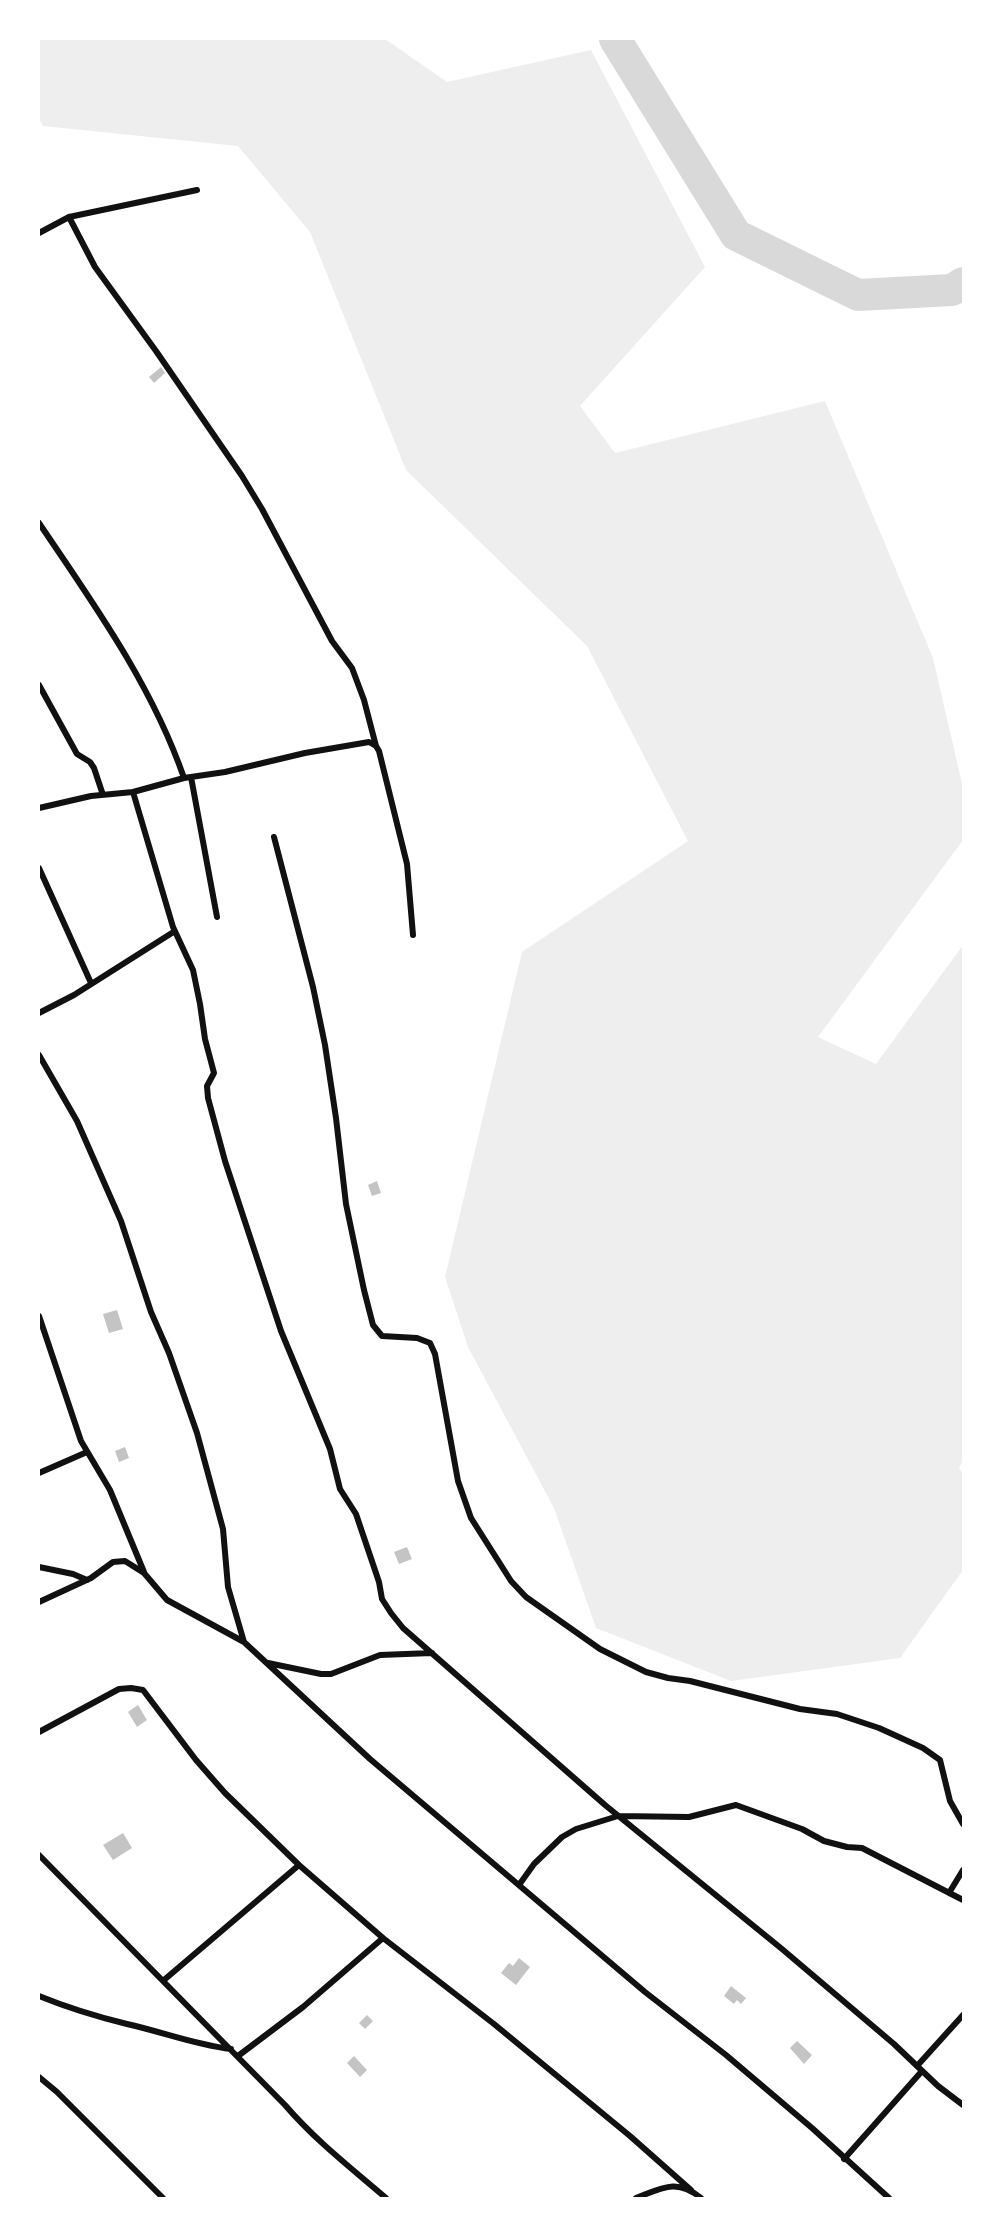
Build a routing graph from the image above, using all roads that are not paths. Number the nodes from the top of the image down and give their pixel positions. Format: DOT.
graph roads {
  1 [pos="197,190"];
  2 [pos="69,217"];
  3 [pos="39,233"];
  4 [pos="39,523"];
  5 [pos="39,685"];
  6 [pos="376,746"];
  7 [pos="191,777"];
  8 [pos="184,778"];
  9 [pos="133,792"];
  10 [pos="103,795"];
  11 [pos="39,808"];
  12 [pos="274,837"];
  13 [pos="39,868"];
  14 [pos="217,917"];
  15 [pos="175,931"];
  16 [pos="413,935"];
  17 [pos="91,983"];
  18 [pos="39,1013"];
  19 [pos="39,1055"];
  20 [pos="39,1316"];
  21 [pos="87,1452"];
  22 [pos="39,1473"];
  23 [pos="39,1567"];
  24 [pos="144,1573"];
  25 [pos="87,1580"];
  26 [pos="39,1602"];
  27 [pos="244,1642"];
  28 [pos="432,1653"];
  29 [pos="267,1663"];
  30 [pos="39,1732"];
  31 [pos="618,1816"];
  32 [pos="963,1824"];
  33 [pos="39,1855"];
  34 [pos="299,1865"];
  35 [pos="963,1870"];
  36 [pos="519,1885"];
  37 [pos="949,1893"];
  38 [pos="963,1900"];
  39 [pos="383,1938"];
  40 [pos="164,1980"];
  41 [pos="39,1996"];
  42 [pos="963,2015"];
  43 [pos="231,2049"];
  44 [pos="238,2056"];
  45 [pos="919,2069"];
  46 [pos="39,2078"];
  47 [pos="963,2105"];
  48 [pos="844,2159"];
  49 [pos="691,2190"];
  50 [pos="163,2198"];
  51 [pos="386,2198"];
  52 [pos="636,2198"];
  53 [pos="701,2198"];
  54 [pos="889,2198"];
  1 -- 2 [label="street"];
  2 -- 3 [label="street"];
  2 -- 6 [label="street"];
  4 -- 8 [label="street"];
  5 -- 10 [label="street"];
  6 -- 7 [label="street"];
  6 -- 16 [label="street"];
  7 -- 8 [label="street"];
  7 -- 14 [label="street"];
  8 -- 9 [label="street"];
  9 -- 10 [label="street"];
  9 -- 15 [label="street"];
  10 -- 11 [label="street"];
  12 -- 32 [label="street"];
  13 -- 17 [label="street"];
  15 -- 17 [label="street"];
  15 -- 28 [label="street"];
  17 -- 18 [label="street"];
  19 -- 27 [label="street"];
  20 -- 21 [label="street"];
  21 -- 22 [label="street"];
  21 -- 24 [label="street"];
  23 -- 25 [label="street"];
  24 -- 25 [label="street"];
  24 -- 27 [label="street"];
  25 -- 26 [label="street"];
  27 -- 29 [label="street"];
  28 -- 29 [label="street"];
  28 -- 31 [label="street"];
  29 -- 36 [label="street"];
  30 -- 34 [label="street"];
  31 -- 36 [label="street"];
  31 -- 37 [label="street"];
  31 -- 45 [label="street"];
  33 -- 40 [label="street"];
  34 -- 39 [label="street"];
  34 -- 40 [label="street"];
  35 -- 37 [label="street"];
  36 -- 48 [label="street"];
  37 -- 38 [label="street"];
  39 -- 44 [label="street"];
  39 -- 49 [label="street"];
  40 -- 43 [label="street"];
  41 -- 43 [label="street"];
  42 -- 45 [label="street"];
  43 -- 44 [label="street"];
  44 -- 51 [label="street"];
  45 -- 47 [label="street"];
  45 -- 48 [label="street"];
  46 -- 50 [label="street"];
  48 -- 54 [label="street"];
  49 -- 52 [label="street"];
  49 -- 53 [label="street"];
}
